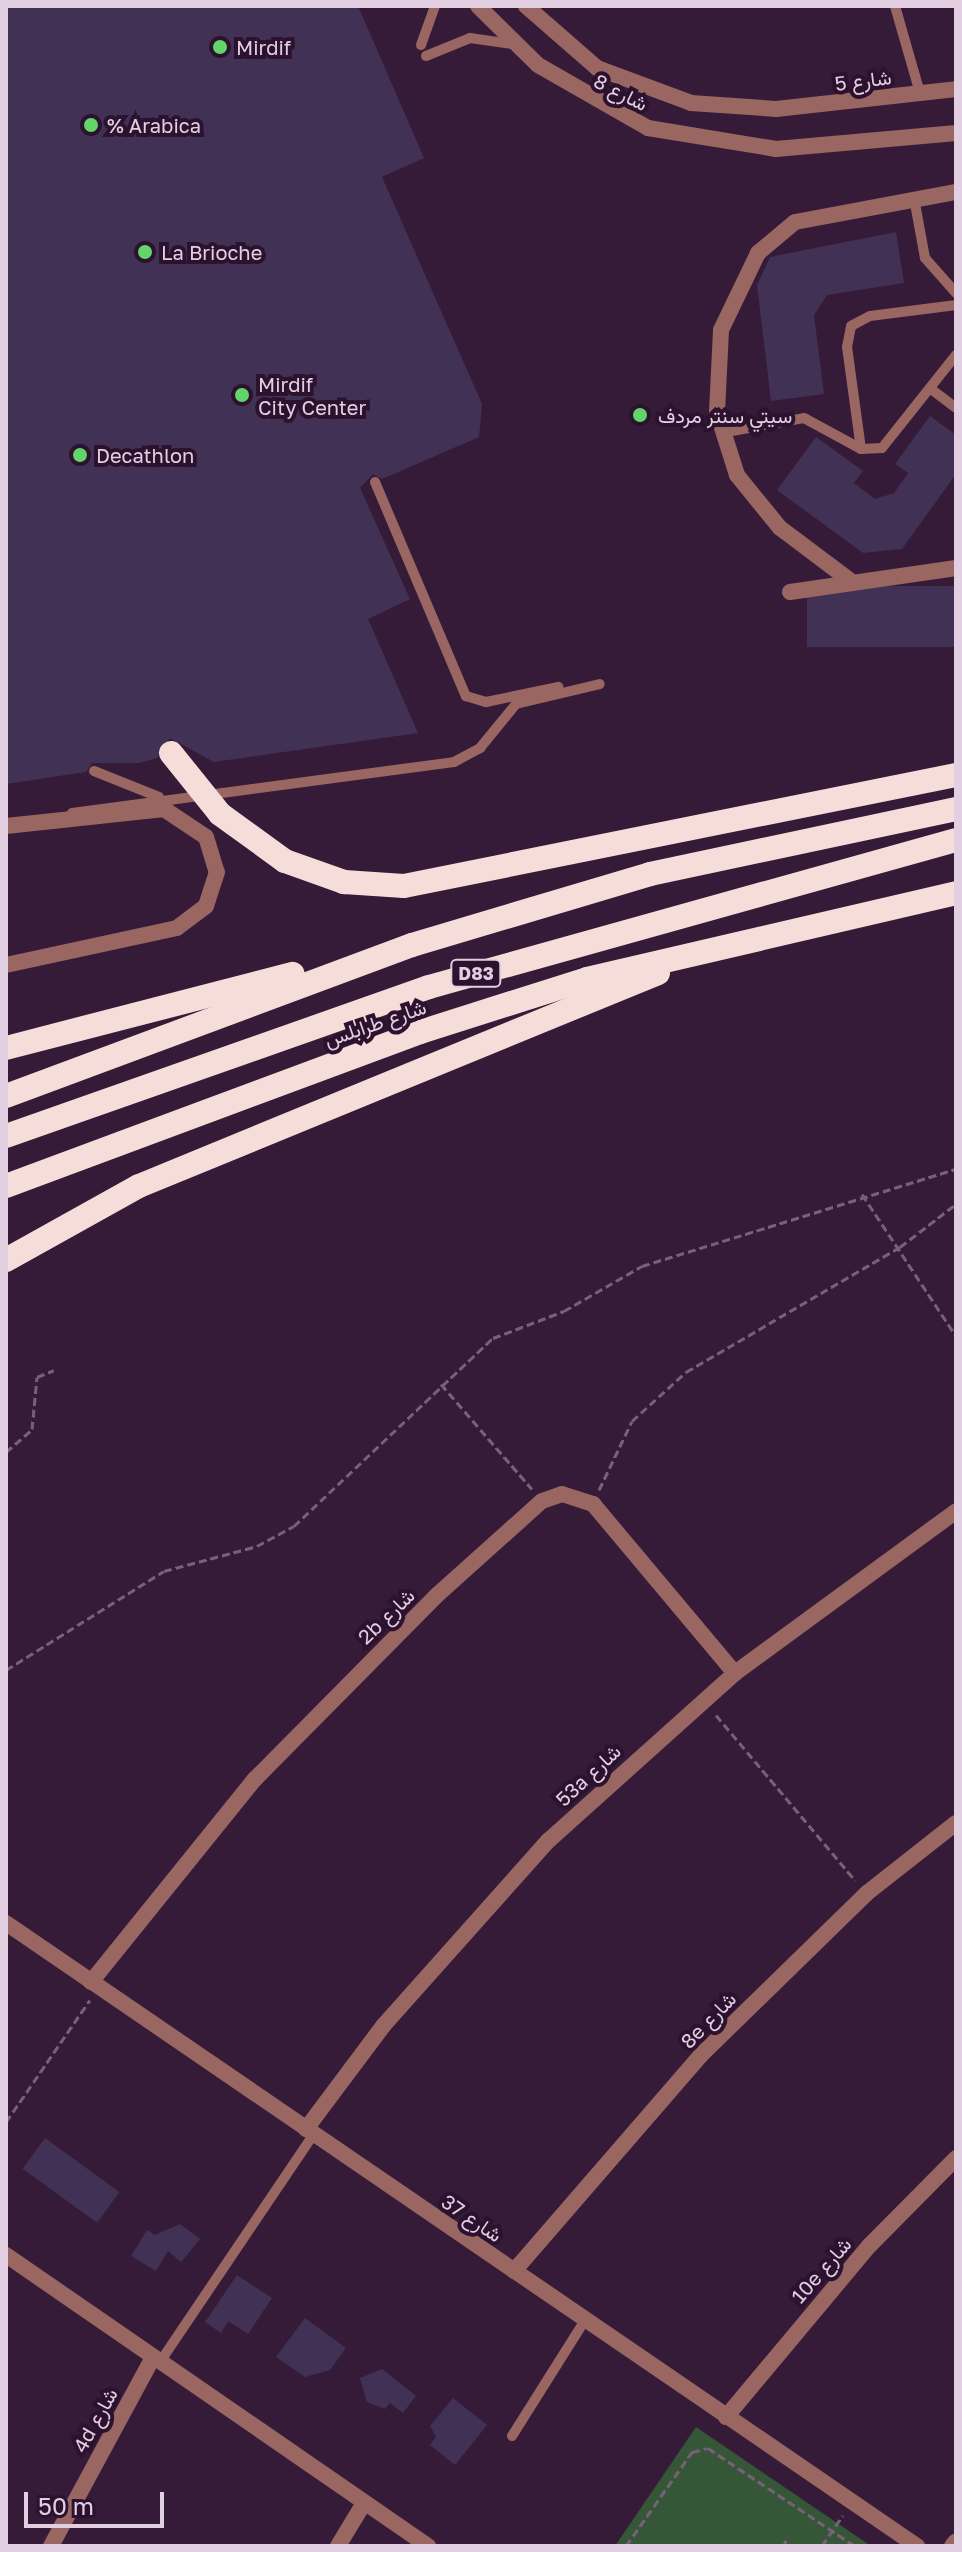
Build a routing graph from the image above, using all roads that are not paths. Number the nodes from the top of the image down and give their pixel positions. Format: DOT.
graph roads {
  1 [pos="435,6"];
  2 [pos="478,6"];
  3 [pos="526,6"];
  4 [pos="895,6"];
  5 [pos="421,45"];
  6 [pos="516,45"];
  7 [pos="426,56"];
  8 [pos="956,89"];
  9 [pos="920,93"];
  10 [pos="776,109"];
  11 [pos="956,133"];
  12 [pos="956,192"];
  13 [pos="914,198"];
  14 [pos="956,293"];
  15 [pos="956,305"];
  16 [pos="956,355"];
  17 [pos="931,389"];
  18 [pos="956,408"];
  19 [pos="721,433"];
  20 [pos="861,449"];
  21 [pos="375,482"];
  22 [pos="956,568"];
  23 [pos="852,582"];
  24 [pos="790,592"];
  25 [pos="600,684"];
  26 [pos="558,687"];
  27 [pos="171,753"];
  28 [pos="94,771"];
  29 [pos="956,775"];
  30 [pos="164,799"];
  31 [pos="956,809"];
  32 [pos="56,819"];
  33 [pos="6,826"];
  34 [pos="956,840"];
  35 [pos="956,893"];
  36 [pos="412,945"];
  37 [pos="676,963"];
  38 [pos="6,965"];
  39 [pos="6,1048"];
  40 [pos="6,1096"];
  41 [pos="6,1136"];
  42 [pos="6,1186"];
  43 [pos="6,1260"];
  44 [pos="956,1511"];
  45 [pos="735,1673"];
  46 [pos="956,1823"];
  47 [pos="6,1923"];
  48 [pos="95,1985"];
  49 [pos="310,2132"];
  50 [pos="956,2158"];
  51 [pos="6,2255"];
  52 [pos="514,2271"];
  53 [pos="585,2320"];
  54 [pos="156,2359"];
  55 [pos="726,2417"];
  56 [pos="512,2436"];
  57 [pos="364,2503"];
  58 [pos="956,2541"];
  59 [pos="51,2546"];
  60 [pos="338,2546"];
  61 [pos="428,2546"];
  62 [pos="917,2546"];
  63 [pos="952,2546"];
  1 -- 5 [label="lane"];
  2 -- 6 [label="street, شارع 8"];
  3 -- 10 [label="street, شارع 8"];
  4 -- 9 [label="lane"];
  6 -- 7 [label="lane"];
  6 -- 11 [label="street, شارع 8"];
  8 -- 9 [label="street, شارع 5"];
  9 -- 10 [label="street, شارع 5"];
  12 -- 13 [label="street"];
  13 -- 14 [label="lane"];
  13 -- 19 [label="street"];
  15 -- 20 [label="lane"];
  16 -- 17 [label="lane"];
  17 -- 18 [label="lane"];
  17 -- 20 [label="lane"];
  19 -- 20 [label="lane"];
  19 -- 23 [label="street"];
  21 -- 26 [label="lane"];
  22 -- 23 [label="street"];
  23 -- 24 [label="street"];
  25 -- 30 [label="lane"];
  27 -- 29 [label="highway, bridge"];
  28 -- 30 [label="lane"];
  30 -- 32 [label="lane"];
  31 -- 36 [label="highway"];
  32 -- 33 [label="street"];
  32 -- 38 [label="street"];
  34 -- 41 [label="highway, شارع طرابلس / D83"];
  35 -- 37 [label="highway, شارع طرابلس / D83"];
  36 -- 39 [label="highway"];
  36 -- 40 [label="highway"];
  37 -- 42 [label="highway, شارع طرابلس / D83"];
  37 -- 43 [label="highway"];
  44 -- 45 [label="street, 53a شارع"];
  45 -- 48 [label="street, 2b شارع"];
  45 -- 49 [label="street, 53a شارع"];
  46 -- 52 [label="street, 8e شارع"];
  47 -- 48 [label="street, شارع 37"];
  48 -- 49 [label="street, شارع 37"];
  49 -- 52 [label="street, شارع 37"];
  49 -- 54 [label="lane"];
  50 -- 55 [label="street, 10e شارع"];
  51 -- 54 [label="street"];
  52 -- 53 [label="street, شارع 37"];
  53 -- 55 [label="street, شارع 37"];
  53 -- 56 [label="lane"];
  54 -- 57 [label="street"];
  54 -- 59 [label="street, 4d شارع"];
  55 -- 62 [label="street, شارع 37"];
  57 -- 60 [label="street"];
  57 -- 61 [label="street"];
  58 -- 63 [label="street"];
}
